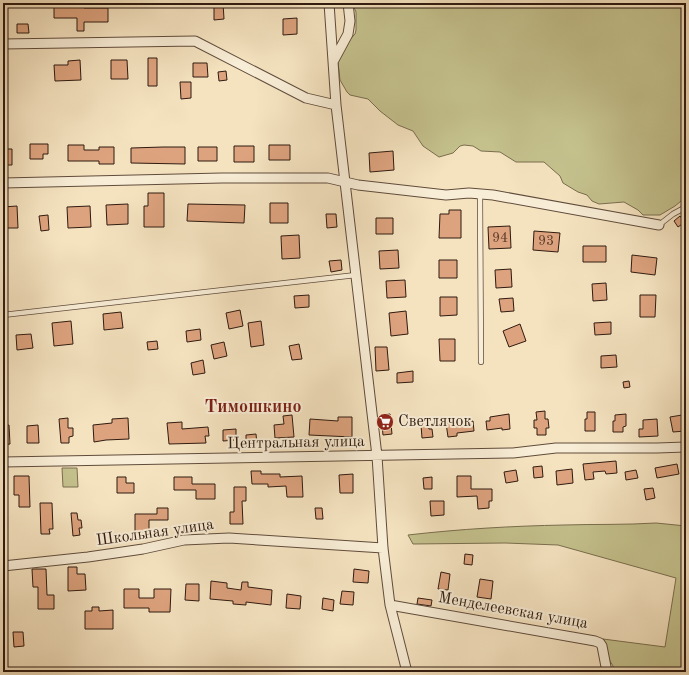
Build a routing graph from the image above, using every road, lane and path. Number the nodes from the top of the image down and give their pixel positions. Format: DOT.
graph roads {
  1 [pos="329,3"];
  2 [pos="348,3"];
  3 [pos="3,44"];
  4 [pos="334,61"];
  5 [pos="336,105"];
  6 [pos="345,181"];
  7 [pos="3,183"];
  8 [pos="480,194"];
  9 [pos="686,207"];
  10 [pos="659,225"];
  11 [pos="356,275"];
  12 [pos="3,315"];
  13 [pos="481,362"];
  14 [pos="686,447"];
  15 [pos="377,456"];
  16 [pos="3,462"];
  17 [pos="383,548"];
  18 [pos="3,566"];
  19 [pos="390,605"];
  20 [pos="407,672"];
  21 [pos="607,672"];
  1 -- 4 [label="street"];
  2 -- 4 [label="street"];
  3 -- 5 [label="street"];
  4 -- 5 [label="street"];
  5 -- 6 [label="street"];
  6 -- 7 [label="street"];
  6 -- 8 [label="street"];
  6 -- 11 [label="street"];
  8 -- 10 [label="street"];
  8 -- 13 [label="lane"];
  9 -- 10 [label="lane"];
  11 -- 12 [label="lane"];
  11 -- 15 [label="street"];
  14 -- 15 [label="street, Центральная улица"];
  15 -- 16 [label="street, Центральная улица"];
  15 -- 17 [label="street"];
  17 -- 18 [label="street, Школьная улица"];
  17 -- 19 [label="street"];
  19 -- 20 [label="street"];
  19 -- 21 [label="street, Менделеевская улица"];
}
